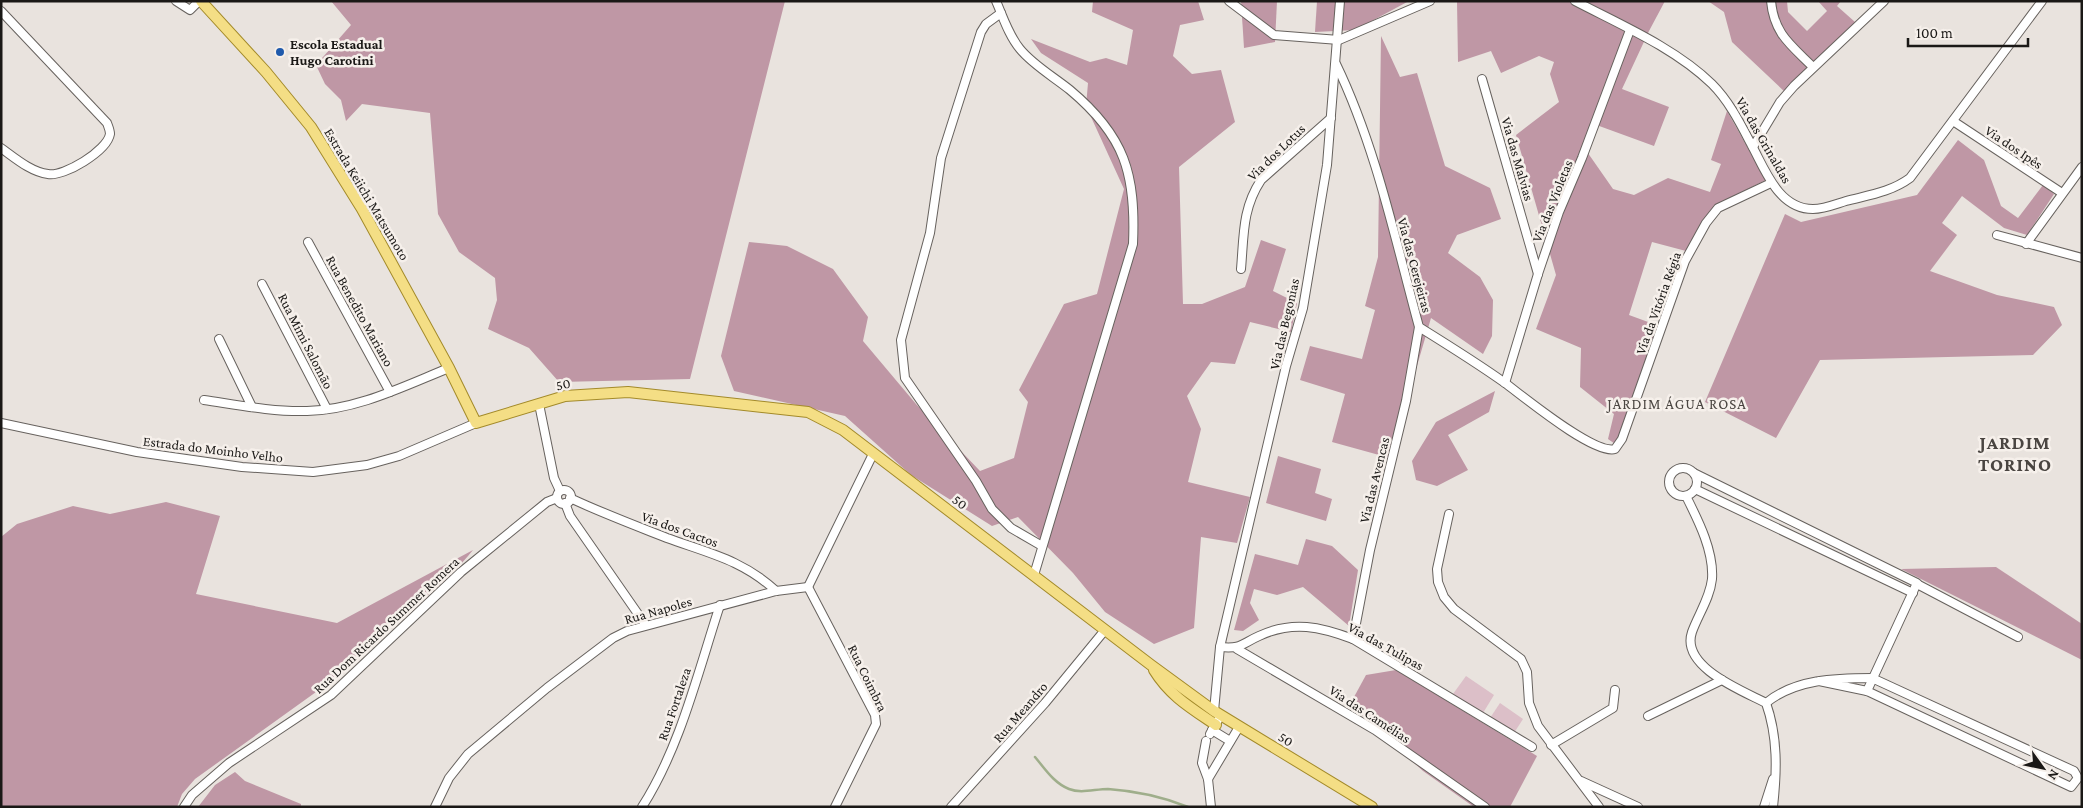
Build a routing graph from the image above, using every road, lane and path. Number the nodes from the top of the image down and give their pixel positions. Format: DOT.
graph roads {
  1 [pos="176,1"];
  2 [pos="200,1"];
  3 [pos="996,1"];
  4 [pos="1229,1"];
  5 [pos="1340,1"];
  6 [pos="1430,1"];
  7 [pos="1576,1"];
  8 [pos="1771,1"];
  9 [pos="1884,1"];
  10 [pos="2042,1"];
  11 [pos="1,11"];
  12 [pos="1001,13"];
  13 [pos="1630,30"];
  14 [pos="1339,40"];
  15 [pos="1336,64"];
  16 [pos="1813,67"];
  17 [pos="1482,79"];
  18 [pos="1331,118"];
  19 [pos="1953,121"];
  20 [pos="1753,147"];
  21 [pos="1,148"];
  22 [pos="2082,167"];
  23 [pos="1771,183"];
  24 [pos="2062,193"];
  25 [pos="1997,235"];
  26 [pos="308,242"];
  27 [pos="2026,244"];
  28 [pos="2082,258"];
  29 [pos="1241,269"];
  30 [pos="1538,274"];
  31 [pos="262,284"];
  32 [pos="1419,327"];
  33 [pos="219,339"];
  34 [pos="450,368"];
  35 [pos="1505,383"];
  36 [pos="390,392"];
  37 [pos="204,400"];
  38 [pos="538,404"];
  39 [pos="252,408"];
  40 [pos="327,409"];
  41 [pos="1,422"];
  42 [pos="476,423"];
  43 [pos="1622,439"];
  44 [pos="874,454"];
  45 [pos="1694,473"];
  46 [pos="1695,489"];
  47 [pos="558,494"];
  48 [pos="1686,496"];
  49 [pos="567,501"];
  50 [pos="1449,514"];
  51 [pos="1042,546"];
  52 [pos="1034,575"];
  53 [pos="1917,584"];
  54 [pos="808,587"];
  55 [pos="776,591"];
  56 [pos="1912,593"];
  57 [pos="720,605"];
  58 [pos="645,624"];
  59 [pos="1105,630"];
  60 [pos="2018,637"];
  61 [pos="1353,639"];
  62 [pos="1220,647"];
  63 [pos="1237,649"];
  64 [pos="1872,678"];
  65 [pos="1722,680"];
  66 [pos="1818,681"];
  67 [pos="1615,690"];
  68 [pos="1867,691"];
  69 [pos="1766,703"];
  70 [pos="1648,716"];
  71 [pos="1215,723"];
  72 [pos="1239,726"];
  73 [pos="1230,741"];
  74 [pos="1206,742"];
  75 [pos="1551,745"];
  76 [pos="1532,747"];
  77 [pos="1777,768"];
  78 [pos="1208,779"];
  79 [pos="1581,781"];
  80 [pos="184,807"];
  81 [pos="435,807"];
  82 [pos="642,807"];
  83 [pos="835,807"];
  84 [pos="951,807"];
  85 [pos="1211,807"];
  86 [pos="1372,807"];
  87 [pos="1484,807"];
  88 [pos="1599,807"];
  89 [pos="1638,807"];
  90 [pos="1764,807"];
  91 [pos="1774,807"];
  1 -- 2 [label="street"];
  2 -- 34 [label="main road, Estrada Keiichi Matsumoto"];
  3 -- 12 [label="street"];
  4 -- 14 [label="street"];
  5 -- 14 [label="street, Via das Begonias"];
  6 -- 14 [label="street"];
  7 -- 13 [label="street, Via das Grinaldas"];
  8 -- 16 [label="street"];
  9 -- 16 [label="street"];
  10 -- 19 [label="street, Via das Grinaldas"];
  11 -- 21 [label="street"];
  12 -- 51 [label="street"];
  12 -- 51 [label="street"];
  13 -- 20 [label="street, Via das Grinaldas"];
  13 -- 30 [label="street, Via das Violetas"];
  14 -- 15 [label="street, Via das Begonias"];
  15 -- 18 [label="street, Via das Begonias"];
  15 -- 32 [label="street, Via das Cerejeiras"];
  16 -- 20 [label="street"];
  17 -- 30 [label="street, Via das Malvias"];
  18 -- 29 [label="street, Via dos Lotus"];
  18 -- 62 [label="street, Via das Begonias"];
  19 -- 23 [label="street, Via das Grinaldas"];
  19 -- 24 [label="street, Via dos Ipês"];
  20 -- 23 [label="street, Via das Grinaldas"];
  22 -- 24 [label="street"];
  23 -- 43 [label="street, Via da Vitória Régia"];
  24 -- 27 [label="street"];
  25 -- 27 [label="street"];
  26 -- 36 [label="street, Rua Benedito Mariano"];
  27 -- 28 [label="street"];
  30 -- 35 [label="street, Via das Violetas"];
  31 -- 40 [label="street, Rua Mimi Salomão"];
  32 -- 35 [label="street, Via das Cerejeiras"];
  32 -- 61 [label="street, Via das Avencas"];
  33 -- 39 [label="street"];
  34 -- 36 [label="street"];
  34 -- 42 [label="main road, Estrada Keiichi Matsumoto"];
  35 -- 43 [label="street, Via das Cerejeiras"];
  36 -- 40 [label="street"];
  37 -- 39 [label="street"];
  38 -- 42 [label="main road, 50"];
  38 -- 44 [label="main road, 50"];
  38 -- 47 [label="street"];
  39 -- 40 [label="street"];
  41 -- 42 [label="street, Estrada do Moinho Velho"];
  44 -- 52 [label="main road, 50"];
  44 -- 54 [label="street"];
  45 -- 46 [label="street"];
  45 -- 48 [label="street"];
  45 -- 53 [label="street"];
  46 -- 48 [label="street"];
  46 -- 56 [label="street"];
  47 -- 49 [label="street"];
  47 -- 49 [label="street"];
  47 -- 80 [label="street, Rua Dom Ricardo Summer Romera"];
  48 -- 65 [label="street"];
  49 -- 55 [label="street, Via dos Cactos"];
  49 -- 58 [label="street"];
  50 -- 75 [label="street"];
  51 -- 52 [label="street"];
  52 -- 59 [label="main road, 50"];
  53 -- 56 [label="street"];
  53 -- 60 [label="street"];
  54 -- 55 [label="street, Rua Napoles"];
  54 -- 83 [label="street, Rua Coimbra"];
  55 -- 57 [label="street, Rua Napoles"];
  56 -- 64 [label="street"];
  57 -- 58 [label="street, Rua Napoles"];
  57 -- 82 [label="street, Rua Fortaleza"];
  58 -- 81 [label="street, Rua Napoles"];
  59 -- 71 [label="main road, 50"];
  59 -- 84 [label="street, Rua Meandro"];
  61 -- 63 [label="street, Via das Tulipas"];
  61 -- 76 [label="street, Via das Tulipas"];
  62 -- 63 [label="street"];
  62 -- 71 [label="street"];
  63 -- 87 [label="street, Via das Camélias"];
  64 -- 66 [label="street"];
  64 -- 68 [label="street"];
  64 -- 68 [label="street"];
  65 -- 69 [label="street"];
  65 -- 70 [label="street"];
  66 -- 68 [label="street"];
  66 -- 69 [label="street"];
  67 -- 75 [label="street"];
  69 -- 77 [label="street"];
  71 -- 72 [label="main road, 50"];
  71 -- 73 [label="street"];
  72 -- 73 [label="street"];
  72 -- 86 [label="main road, 50"];
  73 -- 78 [label="street"];
  74 -- 78 [label="street"];
  75 -- 79 [label="street"];
  77 -- 90 [label="street"];
  77 -- 91 [label="street"];
  78 -- 85 [label="street"];
  79 -- 88 [label="street"];
  79 -- 89 [label="street"];
}
